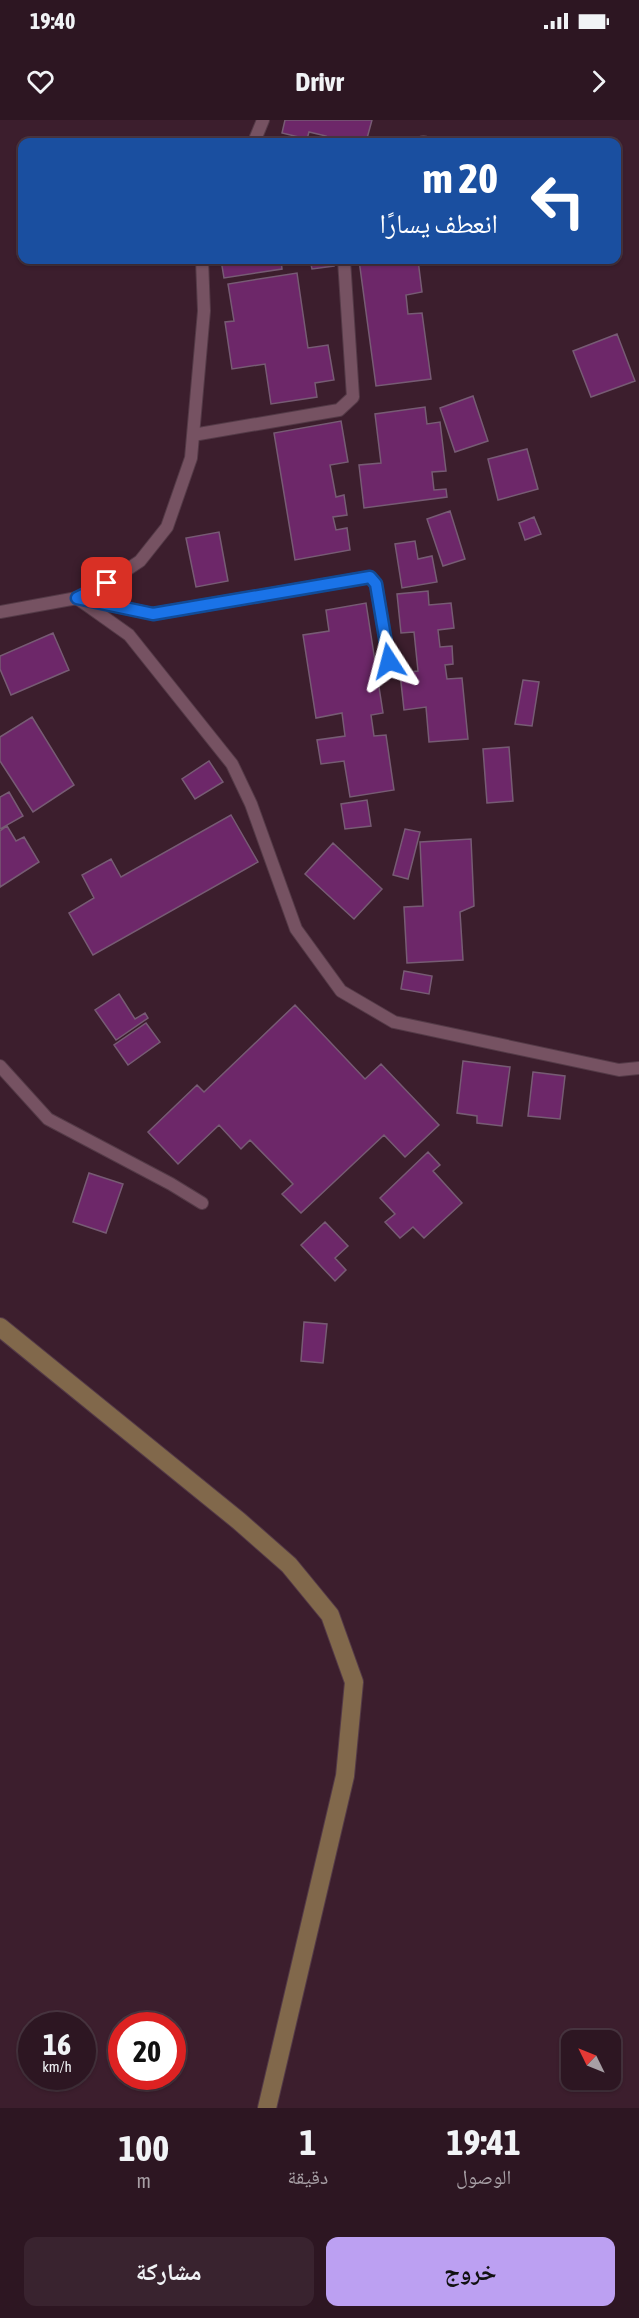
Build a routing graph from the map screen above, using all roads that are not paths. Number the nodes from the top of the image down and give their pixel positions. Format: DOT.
graph roads {
  1 [pos="263,120"];
  2 [pos="256,138"];
  3 [pos="202,264"];
  4 [pos="344,264"];
  5 [pos="194,435"];
  6 [pos="77,598"];
  7 [pos="0,612"];
  8 [pos="389,661"];
  9 [pos="0,1065"];
  10 [pos="639,1068"];
  11 [pos="202,1203"];
  12 [pos="0,1327"];
  13 [pos="267,2108"];
  1 -- 2 [label="lane"];
  3 -- 5 [label="lane"];
  4 -- 5 [label="lane"];
  5 -- 6 [label="lane"];
  6 -- 7 [label="lane"];
  6 -- 8 [label="lane"];
  6 -- 10 [label="lane"];
  9 -- 11 [label="lane"];
  12 -- 13 [label="main road"];
}
